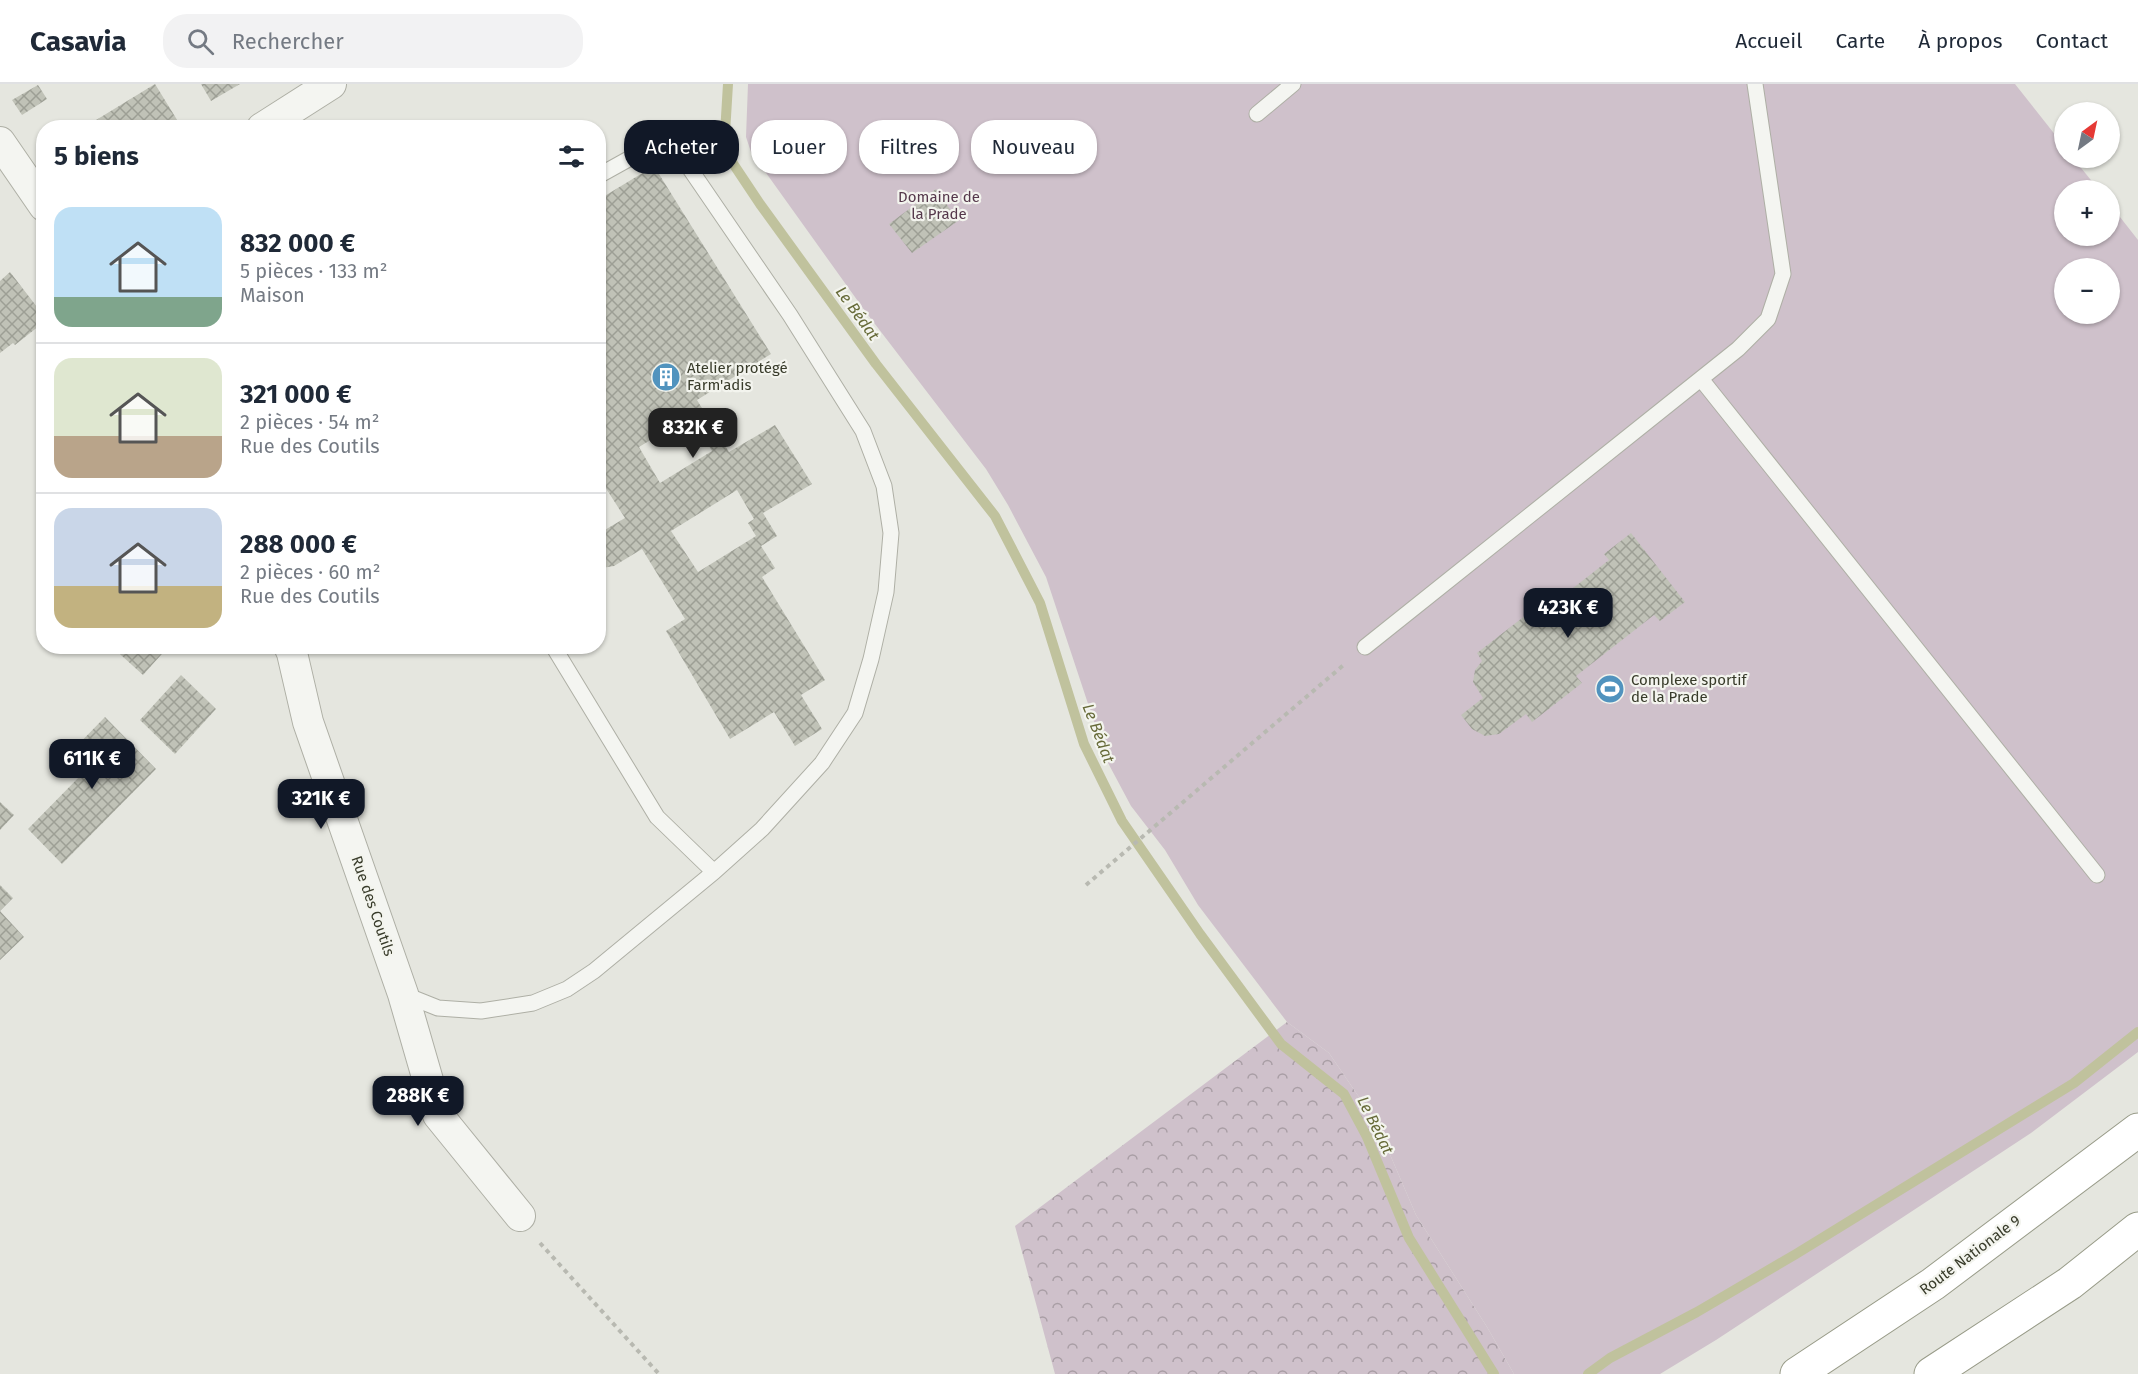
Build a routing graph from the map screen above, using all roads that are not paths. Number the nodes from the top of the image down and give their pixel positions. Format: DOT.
graph roads {
  1 [pos="331,84"];
  2 [pos="1293,84"];
  3 [pos="1755,84"];
  4 [pos="1257,114"];
  5 [pos="275,120"];
  6 [pos="0,142"];
  7 [pos="606,171"];
  8 [pos="36,194"];
  9 [pos="1701,379"];
  10 [pos="1365,647"];
  11 [pos="296,654"];
  12 [pos="558,654"];
  13 [pos="714,872"];
  14 [pos="2097,875"];
  15 [pos="403,993"];
  16 [pos="2138,1130"];
  17 [pos="520,1216"];
  18 [pos="2138,1229"];
  19 [pos="1797,1374"];
  20 [pos="1931,1374"];
  1 -- 5 [label="street"];
  2 -- 4 [label="lane"];
  3 -- 9 [label="lane"];
  6 -- 8 [label="street"];
  7 -- 13 [label="lane"];
  9 -- 10 [label="lane"];
  9 -- 14 [label="lane"];
  11 -- 15 [label="street, Rue des Coutils"];
  12 -- 13 [label="lane"];
  13 -- 15 [label="lane"];
  15 -- 17 [label="street, Rue des Coutils"];
  16 -- 19 [label="highway, Route Nationale 9"];
  18 -- 20 [label="highway"];
}
